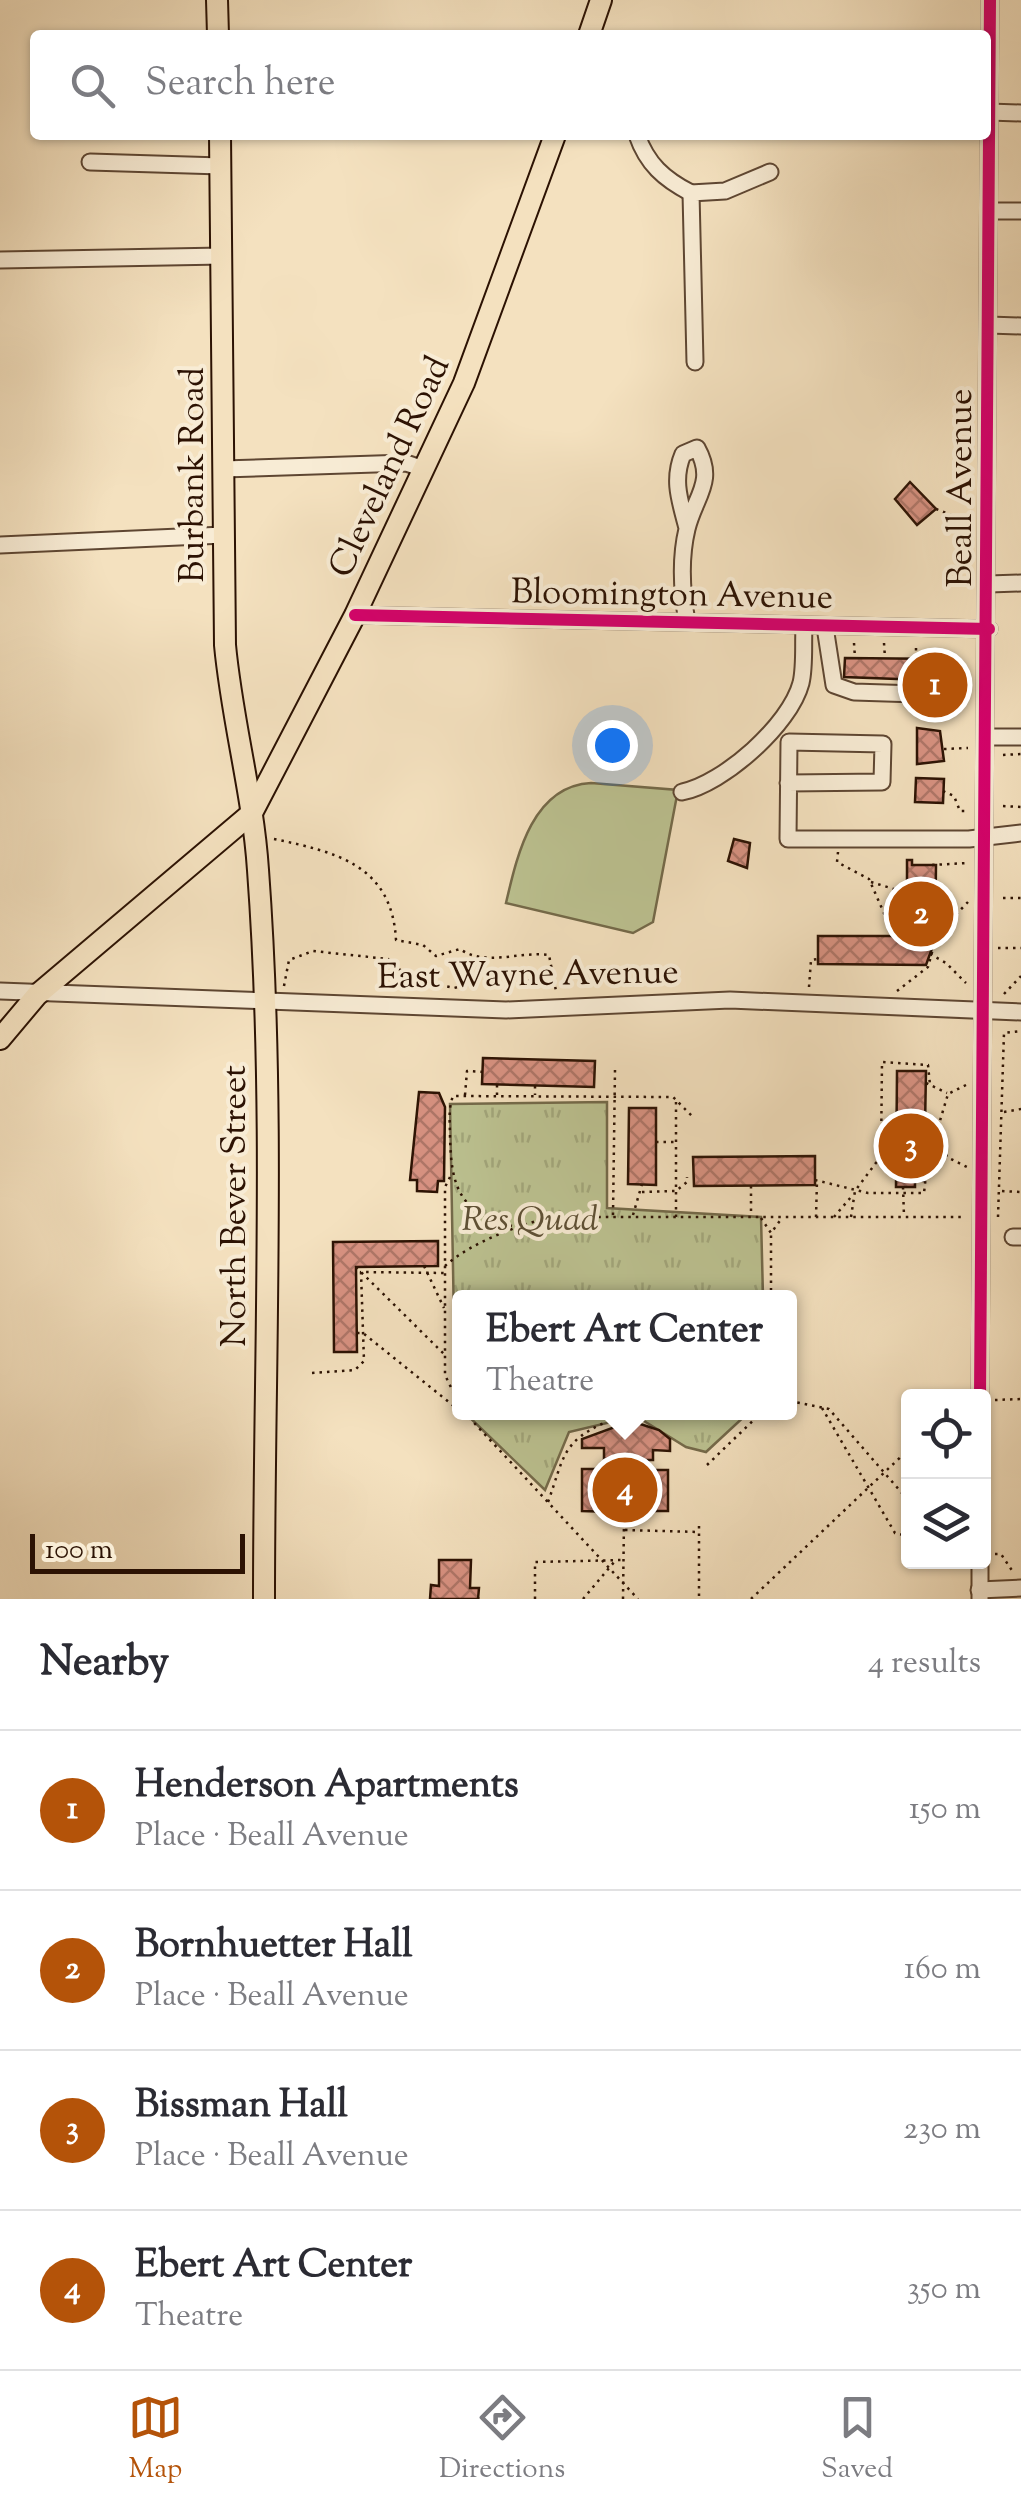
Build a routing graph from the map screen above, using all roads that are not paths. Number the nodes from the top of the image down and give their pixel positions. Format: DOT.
graph roads {
  1 [pos="217,0"];
  2 [pos="601,0"];
  3 [pos="990,0"];
  4 [pos="218,30"];
  5 [pos="591,30"];
  6 [pos="990,30"];
  7 [pos="991,112"];
  8 [pos="1021,112"];
  9 [pos="220,140"];
  10 [pos="553,140"];
  11 [pos="639,140"];
  12 [pos="990,140"];
  13 [pos="90,162"];
  14 [pos="220,166"];
  15 [pos="770,172"];
  16 [pos="691,193"];
  17 [pos="990,211"];
  18 [pos="1021,211"];
  19 [pos="222,256"];
  20 [pos="0,260"];
  21 [pos="989,325"];
  22 [pos="1021,326"];
  23 [pos="696,362"];
  24 [pos="424,469"];
  25 [pos="223,470"];
  26 [pos="687,528"];
  27 [pos="224,536"];
  28 [pos="0,545"];
  29 [pos="1021,583"];
  30 [pos="989,584"];
  31 [pos="355,615"];
  32 [pos="688,622"];
  33 [pos="804,627"];
  34 [pos="825,627"];
  35 [pos="989,629"];
  36 [pos="917,694"];
  37 [pos="986,737"];
  38 [pos="1021,737"];
  39 [pos="788,783"];
  40 [pos="682,792"];
  41 [pos="252,813"];
  42 [pos="1021,834"];
  43 [pos="986,836"];
  44 [pos="0,991"];
  45 [pos="36,995"];
  46 [pos="274,997"];
  47 [pos="983,1012"];
  48 [pos="1021,1012"];
  49 [pos="0,1039"];
  50 [pos="982,1389"];
  51 [pos="973,1569"];
  52 [pos="1019,1582"];
  53 [pos="980,1594"];
  54 [pos="264,1599"];
  1 -- 4 [label="main road"];
  2 -- 5 [label="main road"];
  3 -- 6 [label="street, Beall Avenue"];
  7 -- 8 [label="street"];
  9 -- 14 [label="main road, Burbank Road"];
  10 -- 24 [label="main road, Cleveland Road"];
  11 -- 16 [label="street"];
  12 -- 17 [label="street, Beall Avenue"];
  13 -- 14 [label="street"];
  14 -- 19 [label="main road, Burbank Road"];
  15 -- 16 [label="street"];
  16 -- 23 [label="street"];
  17 -- 18 [label="street"];
  17 -- 21 [label="street, Beall Avenue"];
  19 -- 20 [label="street"];
  19 -- 25 [label="main road, Burbank Road"];
  21 -- 22 [label="street"];
  21 -- 30 [label="street, Beall Avenue"];
  24 -- 25 [label="street"];
  24 -- 31 [label="main road, Cleveland Road"];
  25 -- 27 [label="main road, Burbank Road"];
  26 -- 26 [label="street"];
  26 -- 32 [label="street"];
  27 -- 28 [label="street"];
  27 -- 41 [label="main road, Burbank Road"];
  29 -- 30 [label="street"];
  30 -- 35 [label="street, Beall Avenue"];
  31 -- 32 [label="street, Bloomington Avenue"];
  31 -- 41 [label="main road, Cleveland Road"];
  32 -- 33 [label="street, Bloomington Avenue"];
  33 -- 34 [label="street, Bloomington Avenue"];
  33 -- 40 [label="street"];
  34 -- 35 [label="street, Bloomington Avenue"];
  34 -- 36 [label="street"];
  35 -- 37 [label="street, Beall Avenue"];
  37 -- 38 [label="street"];
  37 -- 43 [label="street, Beall Avenue"];
  39 -- 39 [label="street"];
  39 -- 43 [label="street"];
  41 -- 45 [label="main road"];
  41 -- 46 [label="main road, North Bever Street"];
  42 -- 43 [label="street"];
  43 -- 47 [label="street, Beall Avenue"];
  44 -- 45 [label="street, East Wayne Avenue"];
  45 -- 46 [label="street, East Wayne Avenue"];
  45 -- 49 [label="main road"];
  46 -- 47 [label="street, East Wayne Avenue"];
  46 -- 54 [label="main road, North Bever Street"];
  47 -- 48 [label="street, East Wayne Avenue"];
  47 -- 50 [label="street, Beall Avenue"];
  51 -- 53 [label="street"];
  52 -- 53 [label="street"];
}
